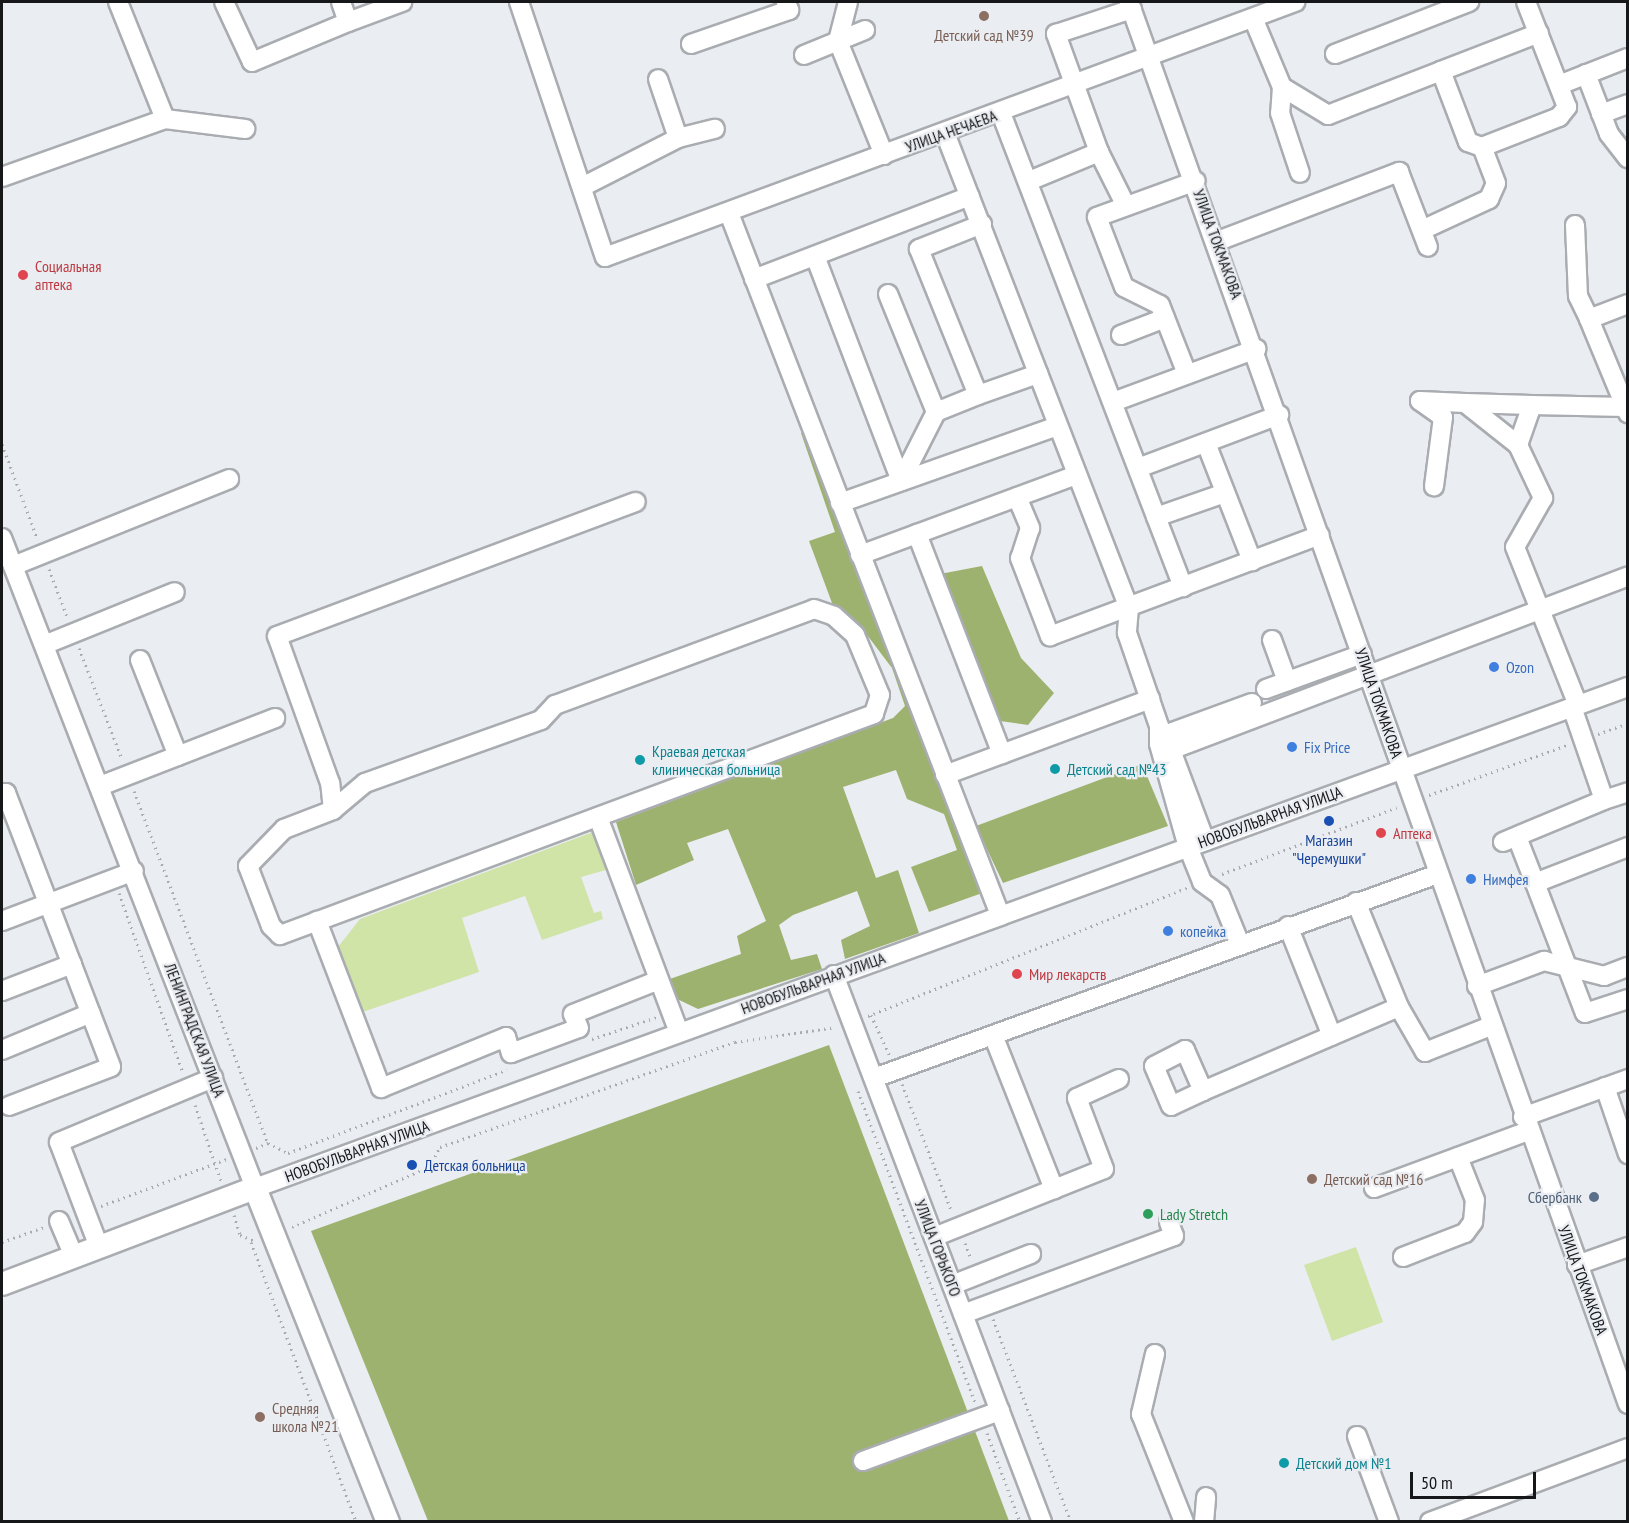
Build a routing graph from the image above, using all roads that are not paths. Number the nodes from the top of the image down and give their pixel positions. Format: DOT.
graph roads {
  1 [pos="118,2"];
  2 [pos="224,2"];
  3 [pos="341,2"];
  4 [pos="402,2"];
  5 [pos="519,2"];
  6 [pos="786,2"];
  7 [pos="848,2"];
  8 [pos="1295,2"];
  9 [pos="1469,2"];
  10 [pos="1526,2"];
  11 [pos="1130,5"];
  12 [pos="1253,18"];
  13 [pos="348,22"];
  14 [pos="865,30"];
  15 [pos="1539,33"];
  16 [pos="838,41"];
  17 [pos="691,44"];
  18 [pos="1335,54"];
  19 [pos="804,55"];
  20 [pos="1151,58"];
  21 [pos="1628,58"];
  22 [pos="1441,71"];
  23 [pos="1586,74"];
  24 [pos="658,79"];
  25 [pos="1559,85"];
  26 [pos="1074,87"];
  27 [pos="1282,87"];
  28 [pos="1628,104"];
  29 [pos="1001,113"];
  30 [pos="1601,114"];
  31 [pos="165,118"];
  32 [pos="245,129"];
  33 [pos="715,129"];
  34 [pos="945,133"];
  35 [pos="678,138"];
  36 [pos="1482,147"];
  37 [pos="1099,152"];
  38 [pos="884,155"];
  39 [pos="1628,158"];
  40 [pos="1300,173"];
  41 [pos="2,177"];
  42 [pos="1029,181"];
  43 [pos="1196,181"];
  44 [pos="582,187"];
  45 [pos="970,195"];
  46 [pos="1126,206"];
  47 [pos="729,213"];
  48 [pos="982,224"];
  49 [pos="1575,225"];
  50 [pos="1422,230"];
  51 [pos="1218,242"];
  52 [pos="1428,247"];
  53 [pos="815,256"];
  54 [pos="754,279"];
  55 [pos="888,294"];
  56 [pos="1628,304"];
  57 [pos="1166,318"];
  58 [pos="1589,319"];
  59 [pos="1121,334"];
  60 [pos="1256,349"];
  61 [pos="1038,374"];
  62 [pos="1187,374"];
  63 [pos="978,395"];
  64 [pos="1113,402"];
  65 [pos="1465,403"];
  66 [pos="1532,405"];
  67 [pos="1626,410"];
  68 [pos="936,412"];
  69 [pos="1279,415"];
  70 [pos="1057,426"];
  71 [pos="1206,443"];
  72 [pos="1518,445"];
  73 [pos="1138,468"];
  74 [pos="1076,475"];
  75 [pos="229,479"];
  76 [pos="901,481"];
  77 [pos="1434,486"];
  78 [pos="1225,493"];
  79 [pos="1017,497"];
  80 [pos="636,502"];
  81 [pos="840,503"];
  82 [pos="1156,517"];
  83 [pos="917,534"];
  84 [pos="1320,535"];
  85 [pos="2,537"];
  86 [pos="860,555"];
  87 [pos="1252,561"];
  88 [pos="13,566"];
  89 [pos="1628,576"];
  90 [pos="1183,587"];
  91 [pos="175,592"];
  92 [pos="1129,608"];
  93 [pos="1541,608"];
  94 [pos="1272,640"];
  95 [pos="44,645"];
  96 [pos="1362,654"];
  97 [pos="140,660"];
  98 [pos="1369,674"];
  99 [pos="1287,681"];
  100 [pos="1628,687"];
  101 [pos="1266,689"];
  102 [pos="1150,699"];
  103 [pos="1252,703"];
  104 [pos="1575,706"];
  105 [pos="275,718"];
  106 [pos="1159,737"];
  107 [pos="1002,754"];
  108 [pos="178,756"];
  109 [pos="1402,769"];
  110 [pos="945,775"];
  111 [pos="100,786"];
  112 [pos="1628,792"];
  113 [pos="2,793"];
  114 [pos="1604,800"];
  115 [pos="333,810"];
  116 [pos="598,817"];
  117 [pos="1196,844"];
  118 [pos="1628,847"];
  119 [pos="134,871"];
  120 [pos="1438,874"];
  121 [pos="1535,883"];
  122 [pos="1356,902"];
  123 [pos="49,903"];
  124 [pos="1000,915"];
  125 [pos="2,921"];
  126 [pos="317,921"];
  127 [pos="1288,927"];
  128 [pos="1240,944"];
  129 [pos="72,964"];
  130 [pos="1567,967"];
  131 [pos="1628,967"];
  132 [pos="834,975"];
  133 [pos="659,980"];
  134 [pos="1476,986"];
  135 [pos="2,992"];
  136 [pos="1628,999"];
  137 [pos="1399,1007"];
  138 [pos="91,1013"];
  139 [pos="1491,1026"];
  140 [pos="679,1032"];
  141 [pos="993,1035"];
  142 [pos="1332,1036"];
  143 [pos="2,1050"];
  144 [pos="213,1078"];
  145 [pos="874,1078"];
  146 [pos="1119,1079"];
  147 [pos="1628,1079"];
  148 [pos="1605,1087"];
  149 [pos="1203,1091"];
  150 [pos="9,1106"];
  151 [pos="1526,1124"];
  152 [pos="1628,1154"];
  153 [pos="1458,1157"];
  154 [pos="255,1188"];
  155 [pos="1374,1188"];
  156 [pos="1054,1189"];
  157 [pos="59,1221"];
  158 [pos="1169,1222"];
  159 [pos="934,1237"];
  160 [pos="99,1247"];
  161 [pos="1628,1247"];
  162 [pos="1031,1254"];
  163 [pos="74,1257"];
  164 [pos="1403,1257"];
  165 [pos="1578,1265"];
  166 [pos="2,1284"];
  167 [pos="952,1285"];
  168 [pos="963,1314"];
  169 [pos="1155,1354"];
  170 [pos="1628,1404"];
  171 [pos="1000,1411"];
  172 [pos="1357,1436"];
  173 [pos="1628,1448"];
  174 [pos="863,1461"];
  175 [pos="1206,1497"];
  176 [pos="388,1521"];
  177 [pos="1042,1521"];
  178 [pos="1184,1521"];
  179 [pos="1204,1521"];
  180 [pos="1389,1521"];
  181 [pos="1430,1521"];
  1 -- 31 [label="street"];
  2 -- 13 [label="street"];
  3 -- 13 [label="street"];
  4 -- 13 [label="street"];
  5 -- 44 [label="street"];
  6 -- 17 [label="street"];
  7 -- 16 [label="street"];
  8 -- 12 [label="street, УЛИЦА НЕЧАЕВА"];
  9 -- 18 [label="street"];
  10 -- 15 [label="street"];
  11 -- 20 [label="street, УЛИЦА ТОКМАКОВА"];
  11 -- 26 [label="street"];
  12 -- 20 [label="street, УЛИЦА НЕЧАЕВА"];
  12 -- 27 [label="street"];
  14 -- 16 [label="street"];
  15 -- 22 [label="street"];
  15 -- 25 [label="street"];
  16 -- 19 [label="street"];
  16 -- 38 [label="street"];
  20 -- 26 [label="street, УЛИЦА НЕЧАЕВА"];
  20 -- 43 [label="street, УЛИЦА ТОКМАКОВА"];
  21 -- 23 [label="street"];
  22 -- 27 [label="street"];
  22 -- 36 [label="street"];
  23 -- 25 [label="street"];
  23 -- 30 [label="street"];
  24 -- 35 [label="street"];
  25 -- 36 [label="street"];
  26 -- 29 [label="street, УЛИЦА НЕЧАЕВА"];
  26 -- 37 [label="street"];
  27 -- 40 [label="street"];
  28 -- 30 [label="street"];
  29 -- 34 [label="street, УЛИЦА НЕЧАЕВА"];
  29 -- 42 [label="street"];
  30 -- 39 [label="street"];
  31 -- 32 [label="street"];
  31 -- 41 [label="street"];
  33 -- 35 [label="street"];
  34 -- 38 [label="street, УЛИЦА НЕЧАЕВА"];
  34 -- 45 [label="street"];
  35 -- 44 [label="street"];
  36 -- 50 [label="street"];
  37 -- 42 [label="street"];
  37 -- 46 [label="street"];
  38 -- 47 [label="street, УЛИЦА НЕЧАЕВА"];
  42 -- 64 [label="street"];
  43 -- 46 [label="street"];
  43 -- 51 [label="street, УЛИЦА ТОКМАКОВА"];
  44 -- 47 [label="street, УЛИЦА НЕЧАЕВА"];
  45 -- 48 [label="street"];
  45 -- 53 [label="street"];
  46 -- 57 [label="street"];
  47 -- 54 [label="street"];
  48 -- 61 [label="street"];
  48 -- 63 [label="street"];
  49 -- 58 [label="street"];
  50 -- 51 [label="street"];
  50 -- 52 [label="street"];
  51 -- 60 [label="street, УЛИЦА ТОКМАКОВА"];
  53 -- 54 [label="street"];
  53 -- 76 [label="street"];
  54 -- 81 [label="street"];
  55 -- 68 [label="street"];
  56 -- 58 [label="street"];
  57 -- 59 [label="street"];
  57 -- 62 [label="street"];
  58 -- 67 [label="street"];
  60 -- 62 [label="street"];
  60 -- 69 [label="street, УЛИЦА ТОКМАКОВА"];
  61 -- 63 [label="street"];
  61 -- 70 [label="street"];
  62 -- 64 [label="street"];
  63 -- 68 [label="street"];
  64 -- 73 [label="street"];
  65 -- 66 [label="street"];
  65 -- 72 [label="street"];
  65 -- 77 [label="street"];
  66 -- 67 [label="street"];
  66 -- 72 [label="street"];
  68 -- 76 [label="street"];
  69 -- 71 [label="street"];
  69 -- 84 [label="street, УЛИЦА ТОКМАКОВА"];
  70 -- 74 [label="street"];
  70 -- 76 [label="street"];
  71 -- 73 [label="street"];
  71 -- 78 [label="street"];
  72 -- 93 [label="street"];
  73 -- 82 [label="street"];
  74 -- 79 [label="street"];
  74 -- 92 [label="street"];
  75 -- 88 [label="street"];
  76 -- 81 [label="street"];
  78 -- 82 [label="street"];
  78 -- 87 [label="street"];
  79 -- 83 [label="street"];
  79 -- 92 [label="street"];
  80 -- 115 [label="street"];
  81 -- 86 [label="street"];
  82 -- 90 [label="street"];
  83 -- 86 [label="street"];
  83 -- 107 [label="street"];
  84 -- 87 [label="street"];
  84 -- 96 [label="street, УЛИЦА ТОКМАКОВА"];
  85 -- 88 [label="street, ЛЕНИНГРАДСКАЯ УЛИЦА"];
  86 -- 110 [label="street"];
  87 -- 90 [label="street"];
  88 -- 95 [label="street, ЛЕНИНГРАДСКАЯ УЛИЦА"];
  89 -- 93 [label="street"];
  90 -- 92 [label="street"];
  91 -- 95 [label="street"];
  92 -- 102 [label="street"];
  93 -- 98 [label="street"];
  93 -- 104 [label="street"];
  94 -- 99 [label="street"];
  95 -- 111 [label="street, ЛЕНИНГРАДСКАЯ УЛИЦА"];
  96 -- 98 [label="street, УЛИЦА ТОКМАКОВА"];
  96 -- 99 [label="street"];
  97 -- 108 [label="street"];
  98 -- 109 [label="street, УЛИЦА ТОКМАКОВА"];
  98 -- 117 [label="street"];
  99 -- 101 [label="street"];
  100 -- 104 [label="street, НОВОБУЛЬВАРНАЯ УЛИЦА"];
  102 -- 106 [label="street"];
  102 -- 107 [label="street"];
  103 -- 106 [label="street"];
  104 -- 109 [label="street, НОВОБУЛЬВАРНАЯ УЛИЦА"];
  104 -- 114 [label="street"];
  105 -- 108 [label="street"];
  106 -- 117 [label="street"];
  107 -- 110 [label="street"];
  108 -- 111 [label="street"];
  109 -- 117 [label="street, НОВОБУЛЬВАРНАЯ УЛИЦА"];
  109 -- 120 [label="street, УЛИЦА ТОКМАКОВА"];
  110 -- 124 [label="street"];
  111 -- 119 [label="street, ЛЕНИНГРАДСКАЯ УЛИЦА"];
  112 -- 114 [label="street"];
  113 -- 123 [label="street"];
  114 -- 121 [label="street"];
  115 -- 116 [label="street"];
  115 -- 126 [label="street"];
  116 -- 126 [label="street"];
  116 -- 133 [label="street"];
  117 -- 124 [label="street, НОВОБУЛЬВАРНАЯ УЛИЦА"];
  117 -- 128 [label="street"];
  118 -- 121 [label="street"];
  119 -- 123 [label="street"];
  119 -- 144 [label="street, ЛЕНИНГРАДСКАЯ УЛИЦА"];
  120 -- 122 [label="street"];
  120 -- 134 [label="street, УЛИЦА ТОКМАКОВА"];
  121 -- 130 [label="street"];
  122 -- 127 [label="street"];
  122 -- 137 [label="street"];
  123 -- 125 [label="street"];
  123 -- 129 [label="street"];
  124 -- 132 [label="street, НОВОБУЛЬВАРНАЯ УЛИЦА"];
  126 -- 133 [label="street"];
  127 -- 128 [label="street"];
  127 -- 142 [label="street"];
  128 -- 141 [label="street"];
  129 -- 135 [label="street"];
  129 -- 138 [label="street"];
  130 -- 131 [label="street"];
  130 -- 134 [label="street"];
  130 -- 136 [label="street"];
  132 -- 140 [label="street, НОВОБУЛЬВАРНАЯ УЛИЦА"];
  132 -- 145 [label="street, УЛИЦА ГОРЬКОГО"];
  133 -- 140 [label="street"];
  134 -- 139 [label="street, УЛИЦА ТОКМАКОВА"];
  137 -- 139 [label="street"];
  137 -- 142 [label="street"];
  138 -- 143 [label="street"];
  138 -- 150 [label="street"];
  139 -- 151 [label="street, УЛИЦА ТОКМАКОВА"];
  140 -- 154 [label="street, НОВОБУЛЬВАРНАЯ УЛИЦА"];
  141 -- 145 [label="street"];
  141 -- 156 [label="street"];
  142 -- 149 [label="street"];
  144 -- 154 [label="street, ЛЕНИНГРАДСКАЯ УЛИЦА"];
  144 -- 160 [label="street"];
  145 -- 159 [label="street, УЛИЦА ГОРЬКОГО"];
  146 -- 156 [label="street"];
  147 -- 148 [label="street"];
  148 -- 151 [label="street"];
  148 -- 152 [label="street"];
  151 -- 153 [label="street"];
  151 -- 165 [label="street, УЛИЦА ТОКМАКОВА"];
  153 -- 155 [label="street"];
  153 -- 164 [label="street"];
  154 -- 160 [label="main road, НОВОБУЛЬВАРНАЯ УЛИЦА"];
  154 -- 176 [label="main road, ЛЕНИНГРАДСКАЯ УЛИЦА"];
  156 -- 159 [label="street"];
  157 -- 163 [label="street"];
  158 -- 168 [label="street"];
  159 -- 167 [label="street, УЛИЦА ГОРЬКОГО"];
  160 -- 163 [label="main road, НОВОБУЛЬВАРНАЯ УЛИЦА"];
  161 -- 165 [label="street"];
  162 -- 167 [label="street"];
  163 -- 166 [label="main road, НОВОБУЛЬВАРНАЯ УЛИЦА"];
  165 -- 170 [label="street, УЛИЦА ТОКМАКОВА"];
  167 -- 168 [label="street, УЛИЦА ГОРЬКОГО"];
  168 -- 171 [label="street, УЛИЦА ГОРЬКОГО"];
  169 -- 178 [label="street"];
  171 -- 174 [label="street"];
  171 -- 177 [label="street, УЛИЦА ГОРЬКОГО"];
  172 -- 180 [label="street"];
  173 -- 181 [label="street"];
  175 -- 179 [label="street"];
}
